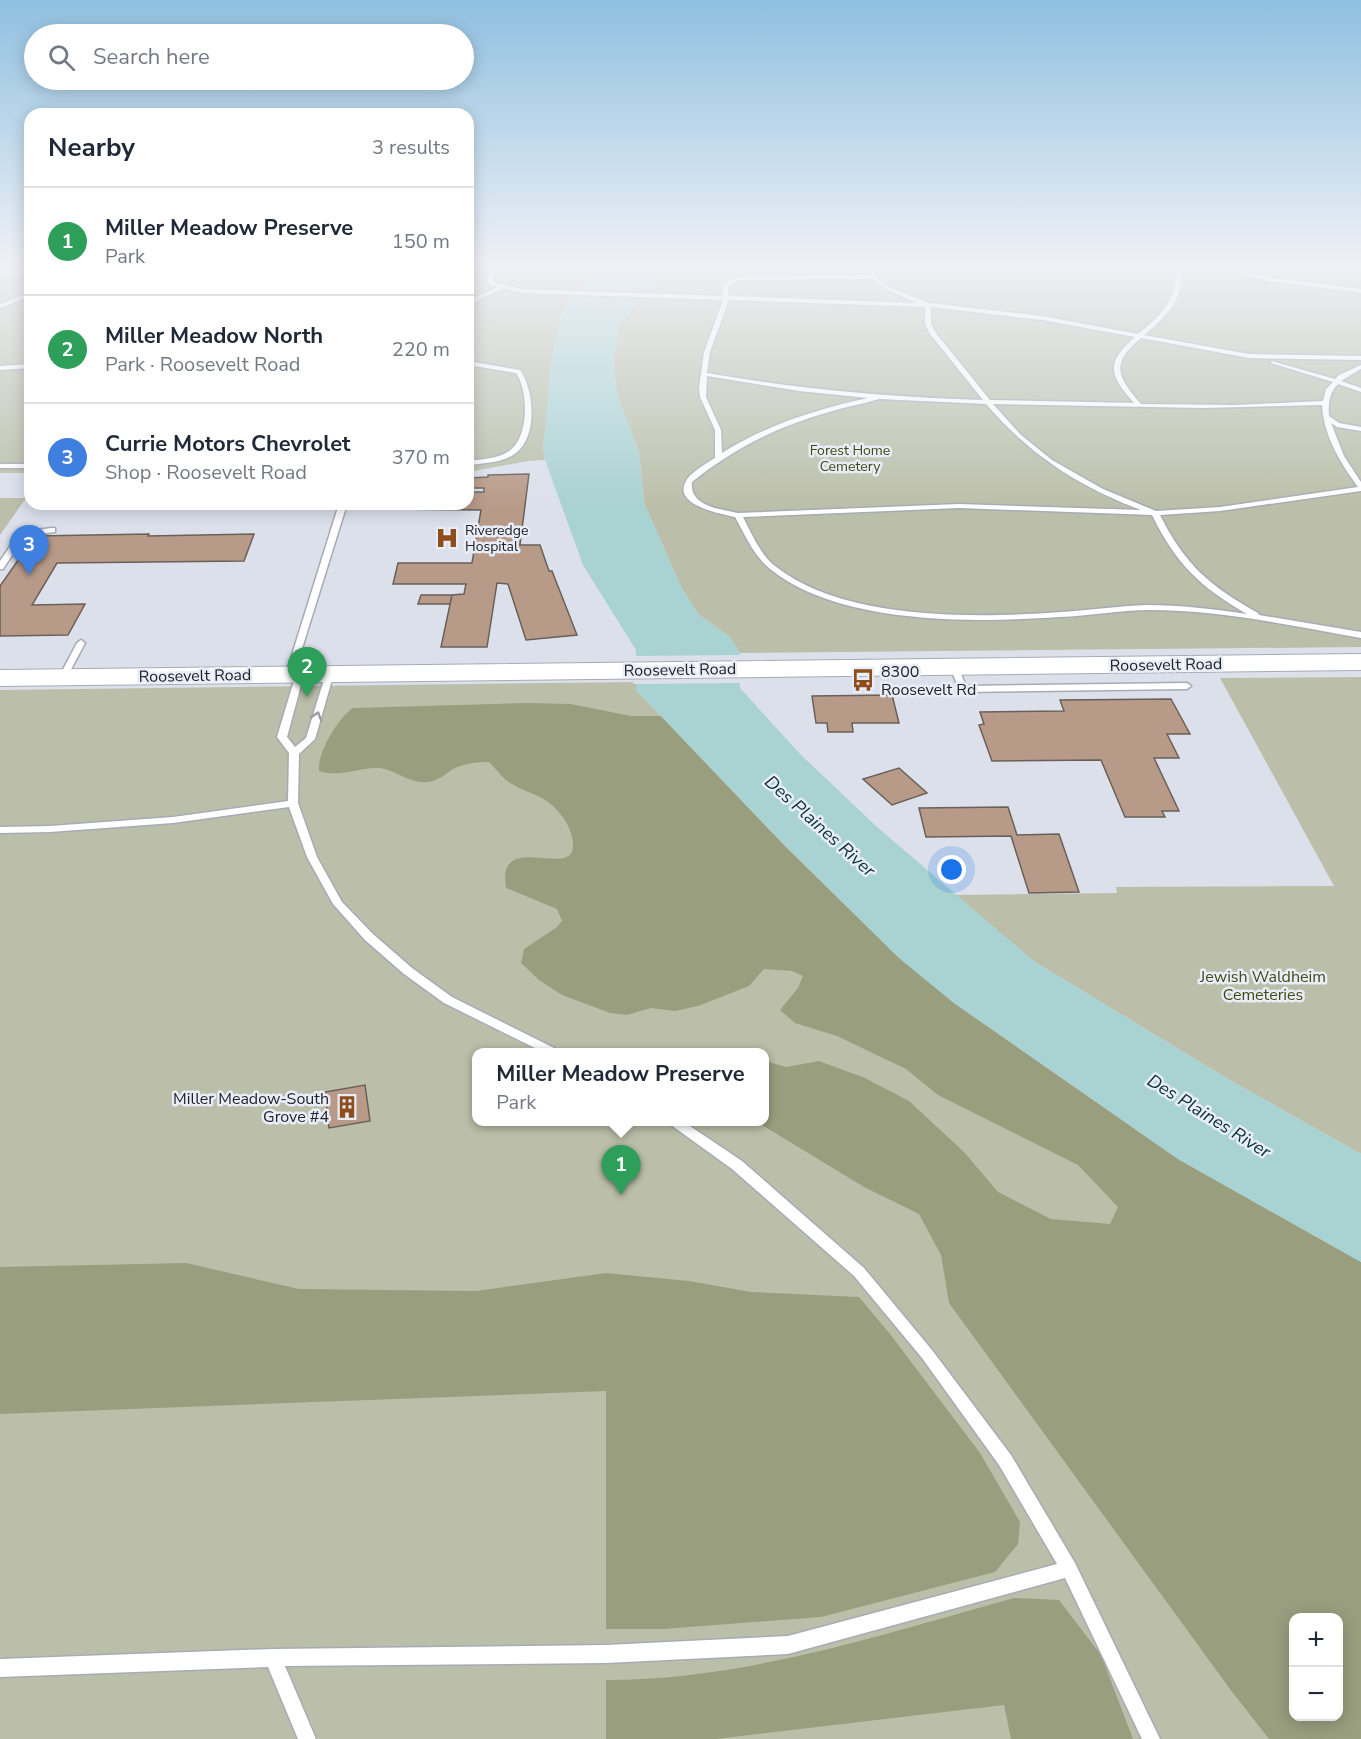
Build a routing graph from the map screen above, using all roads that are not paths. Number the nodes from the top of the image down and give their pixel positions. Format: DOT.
graph roads {
  1 [pos="709,345"];
  2 [pos="943,345"];
  3 [pos="1129,345"];
  4 [pos="1191,345"];
  5 [pos="1249,356"];
  6 [pos="1361,358"];
  7 [pos="474,364"];
  8 [pos="24,366"];
  9 [pos="1361,367"];
  10 [pos="0,368"];
  11 [pos="704,374"];
  12 [pos="1336,380"];
  13 [pos="1361,390"];
  14 [pos="876,398"];
  15 [pos="990,402"];
  16 [pos="1325,403"];
  17 [pos="1139,405"];
  18 [pos="1326,417"];
  19 [pos="1361,429"];
  20 [pos="719,459"];
  21 [pos="474,462"];
  22 [pos="0,466"];
  23 [pos="24,466"];
  24 [pos="1361,488"];
  25 [pos="342,510"];
  26 [pos="1155,513"];
  27 [pos="738,515"];
  28 [pos="52,530"];
  29 [pos="0,567"];
  30 [pos="1260,618"];
  31 [pos="1361,635"];
  32 [pos="81,643"];
  33 [pos="1361,662"];
  34 [pos="954,667"];
  35 [pos="330,673"];
  36 [pos="295,674"];
  37 [pos="63,677"];
  38 [pos="0,678"];
  39 [pos="1187,686"];
  40 [pos="294,753"];
  41 [pos="293,802"];
  42 [pos="0,830"];
  43 [pos="542,1048"];
  44 [pos="681,1126"];
  45 [pos="1069,1569"];
  46 [pos="273,1658"];
  47 [pos="0,1668"];
  48 [pos="307,1739"];
  49 [pos="1151,1739"];
  1 -- 11 [label="lane"];
  2 -- 15 [label="lane"];
  3 -- 17 [label="lane"];
  4 -- 5 [label="lane"];
  5 -- 6 [label="lane"];
  5 -- 12 [label="lane"];
  7 -- 21 [label="lane"];
  8 -- 10 [label="lane"];
  9 -- 12 [label="lane"];
  11 -- 14 [label="lane"];
  11 -- 20 [label="lane"];
  12 -- 13 [label="lane"];
  12 -- 16 [label="lane"];
  14 -- 15 [label="lane"];
  14 -- 20 [label="lane"];
  15 -- 17 [label="lane"];
  15 -- 26 [label="lane"];
  16 -- 17 [label="lane"];
  16 -- 18 [label="lane"];
  18 -- 19 [label="lane"];
  18 -- 24 [label="lane"];
  20 -- 27 [label="lane"];
  22 -- 23 [label="lane"];
  24 -- 26 [label="lane"];
  25 -- 36 [label="lane"];
  26 -- 27 [label="lane"];
  26 -- 30 [label="lane"];
  27 -- 30 [label="lane"];
  28 -- 29 [label="lane"];
  30 -- 31 [label="lane"];
  32 -- 37 [label="lane"];
  33 -- 34 [label="main road, Roosevelt Road"];
  34 -- 35 [label="main road, Roosevelt Road"];
  34 -- 39 [label="lane"];
  35 -- 36 [label="main road, Roosevelt Road"];
  40 -- 35 [label="lane, one-way"];
  36 -- 37 [label="main road, Roosevelt Road"];
  36 -- 40 [label="lane"];
  37 -- 38 [label="main road, Roosevelt Road"];
  40 -- 41 [label="lane"];
  41 -- 42 [label="lane"];
  41 -- 43 [label="lane"];
  44 -- 45 [label="lane"];
  45 -- 46 [label="lane"];
  45 -- 49 [label="lane"];
  46 -- 47 [label="lane"];
  46 -- 48 [label="lane"];
}
